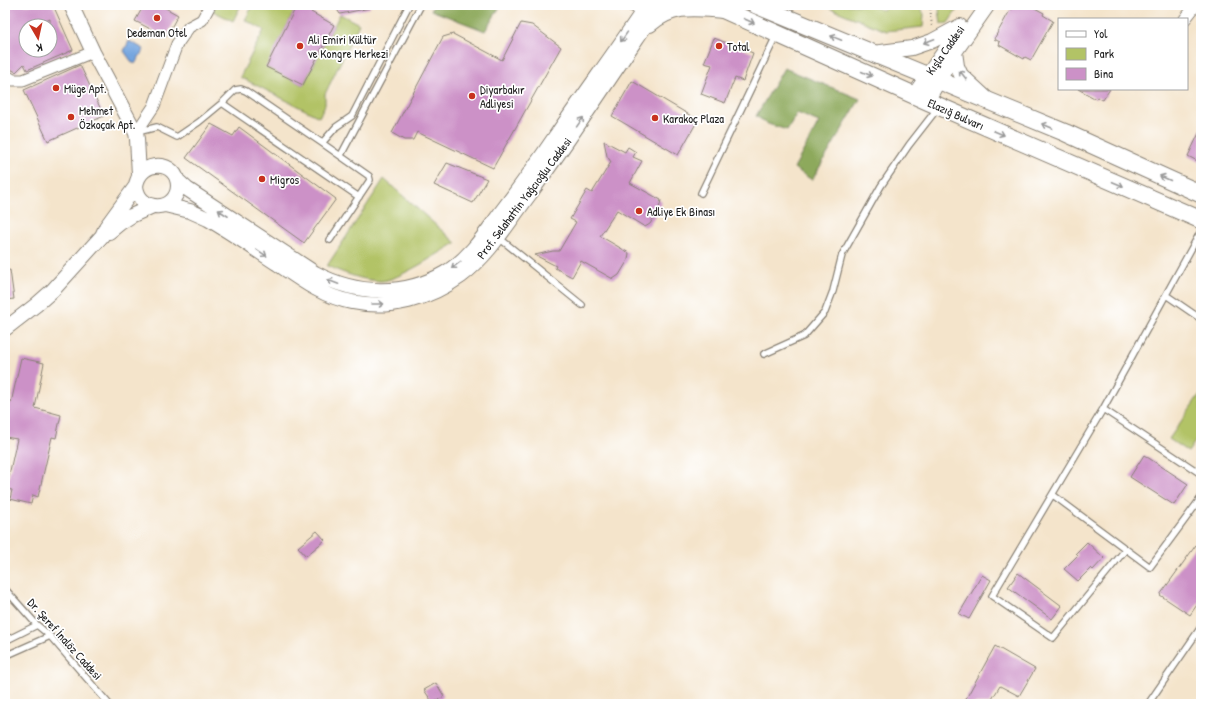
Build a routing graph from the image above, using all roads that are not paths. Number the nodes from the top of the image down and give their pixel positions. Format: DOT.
graph roads {
  1 [pos="71,5"];
  2 [pos="210,5"];
  3 [pos="409,5"];
  4 [pos="421,5"];
  5 [pos="659,5"];
  6 [pos="756,5"];
  7 [pos="977,5"];
  8 [pos="988,5"];
  9 [pos="1196,5"];
  10 [pos="640,7"];
  11 [pos="721,8"];
  12 [pos="1186,18"];
  13 [pos="964,24"];
  14 [pos="639,34"];
  15 [pos="777,34"];
  16 [pos="93,52"];
  17 [pos="955,52"];
  18 [pos="873,53"];
  19 [pos="5,75"];
  20 [pos="934,78"];
  21 [pos="927,101"];
  22 [pos="990,102"];
  23 [pos="222,103"];
  24 [pos="136,136"];
  25 [pos="322,143"];
  26 [pos="341,155"];
  27 [pos="160,165"];
  28 [pos="138,180"];
  29 [pos="177,180"];
  30 [pos="701,193"];
  31 [pos="1201,194"];
  32 [pos="360,197"];
  33 [pos="159,206"];
  34 [pos="1201,220"];
  35 [pos="1201,231"];
  36 [pos="102,236"];
  37 [pos="498,237"];
  38 [pos="330,240"];
  39 [pos="1166,295"];
  40 [pos="582,305"];
  41 [pos="1201,319"];
  42 [pos="5,329"];
  43 [pos="764,354"];
  44 [pos="1103,409"];
  45 [pos="1201,474"];
  46 [pos="1053,495"];
  47 [pos="1201,498"];
  48 [pos="1126,549"];
  49 [pos="5,589"];
  50 [pos="37,624"];
  51 [pos="1201,627"];
  52 [pos="50,636"];
  53 [pos="5,640"];
  54 [pos="5,656"];
  55 [pos="109,704"];
  56 [pos="1148,704"];
  1 -- 16 [label="street"];
  2 -- 24 [label="street"];
  3 -- 25 [label="lane"];
  4 -- 26 [label="lane"];
  5 -- 14 [label="street, Prof. Selahattin Yağcıoğlu Caddesi"];
  18 -- 6 [label="main road, Elazığ Bulvarı, one-way"];
  7 -- 13 [label="street, Kışla Caddesi"];
  8 -- 17 [label="street"];
  9 -- 12 [label="street"];
  10 -- 29 [label="street, Prof. Selahattin Yağcıoğlu Caddesi, one-way"];
  11 -- 14 [label="street"];
  11 -- 15 [label="main road, Elazığ Bulvarı, one-way"];
  13 -- 18 [label="street, one-way"];
  13 -- 20 [label="street, Kışla Caddesi"];
  37 -- 14 [label="street, Prof. Selahattin Yağcıoğlu Caddesi, one-way"];
  15 -- 21 [label="main road, Elazığ Bulvarı, one-way"];
  15 -- 30 [label="lane"];
  16 -- 19 [label="street"];
  16 -- 24 [label="street"];
  17 -- 20 [label="street"];
  22 -- 17 [label="street, one-way"];
  18 -- 20 [label="main road, Elazığ Bulvarı"];
  20 -- 21 [label="street, Kışla Caddesi"];
  20 -- 22 [label="main road, Elazığ Bulvarı"];
  21 -- 34 [label="main road, Elazığ Bulvarı, one-way"];
  21 -- 43 [label="lane"];
  31 -- 22 [label="main road, Elazığ Bulvarı, one-way"];
  23 -- 24 [label="lane"];
  23 -- 25 [label="lane"];
  23 -- 32 [label="lane"];
  24 -- 27 [label="street"];
  24 -- 28 [label="street"];
  25 -- 26 [label="lane"];
  26 -- 32 [label="lane"];
  27 -- 28 [label="street"];
  27 -- 29 [label="street"];
  28 -- 33 [label="street"];
  28 -- 36 [label="street"];
  29 -- 33 [label="street"];
  32 -- 38 [label="lane"];
  33 -- 36 [label="street"];
  33 -- 37 [label="street, Prof. Selahattin Yağcıoğlu Caddesi, one-way"];
  35 -- 39 [label="lane"];
  36 -- 42 [label="street"];
  37 -- 40 [label="lane"];
  39 -- 41 [label="lane"];
  39 -- 44 [label="lane"];
  44 -- 45 [label="lane"];
  44 -- 46 [label="lane"];
  46 -- 48 [label="lane"];
  46 -- 48 [label="lane"];
  47 -- 48 [label="lane"];
  49 -- 50 [label="lane, Dr. Şeref İnalöz Caddesi"];
  50 -- 52 [label="lane, Dr. Şeref İnalöz Caddesi"];
  50 -- 53 [label="lane"];
  51 -- 56 [label="lane"];
  52 -- 54 [label="lane"];
  52 -- 55 [label="lane, Dr. Şeref İnalöz Caddesi"];
}
